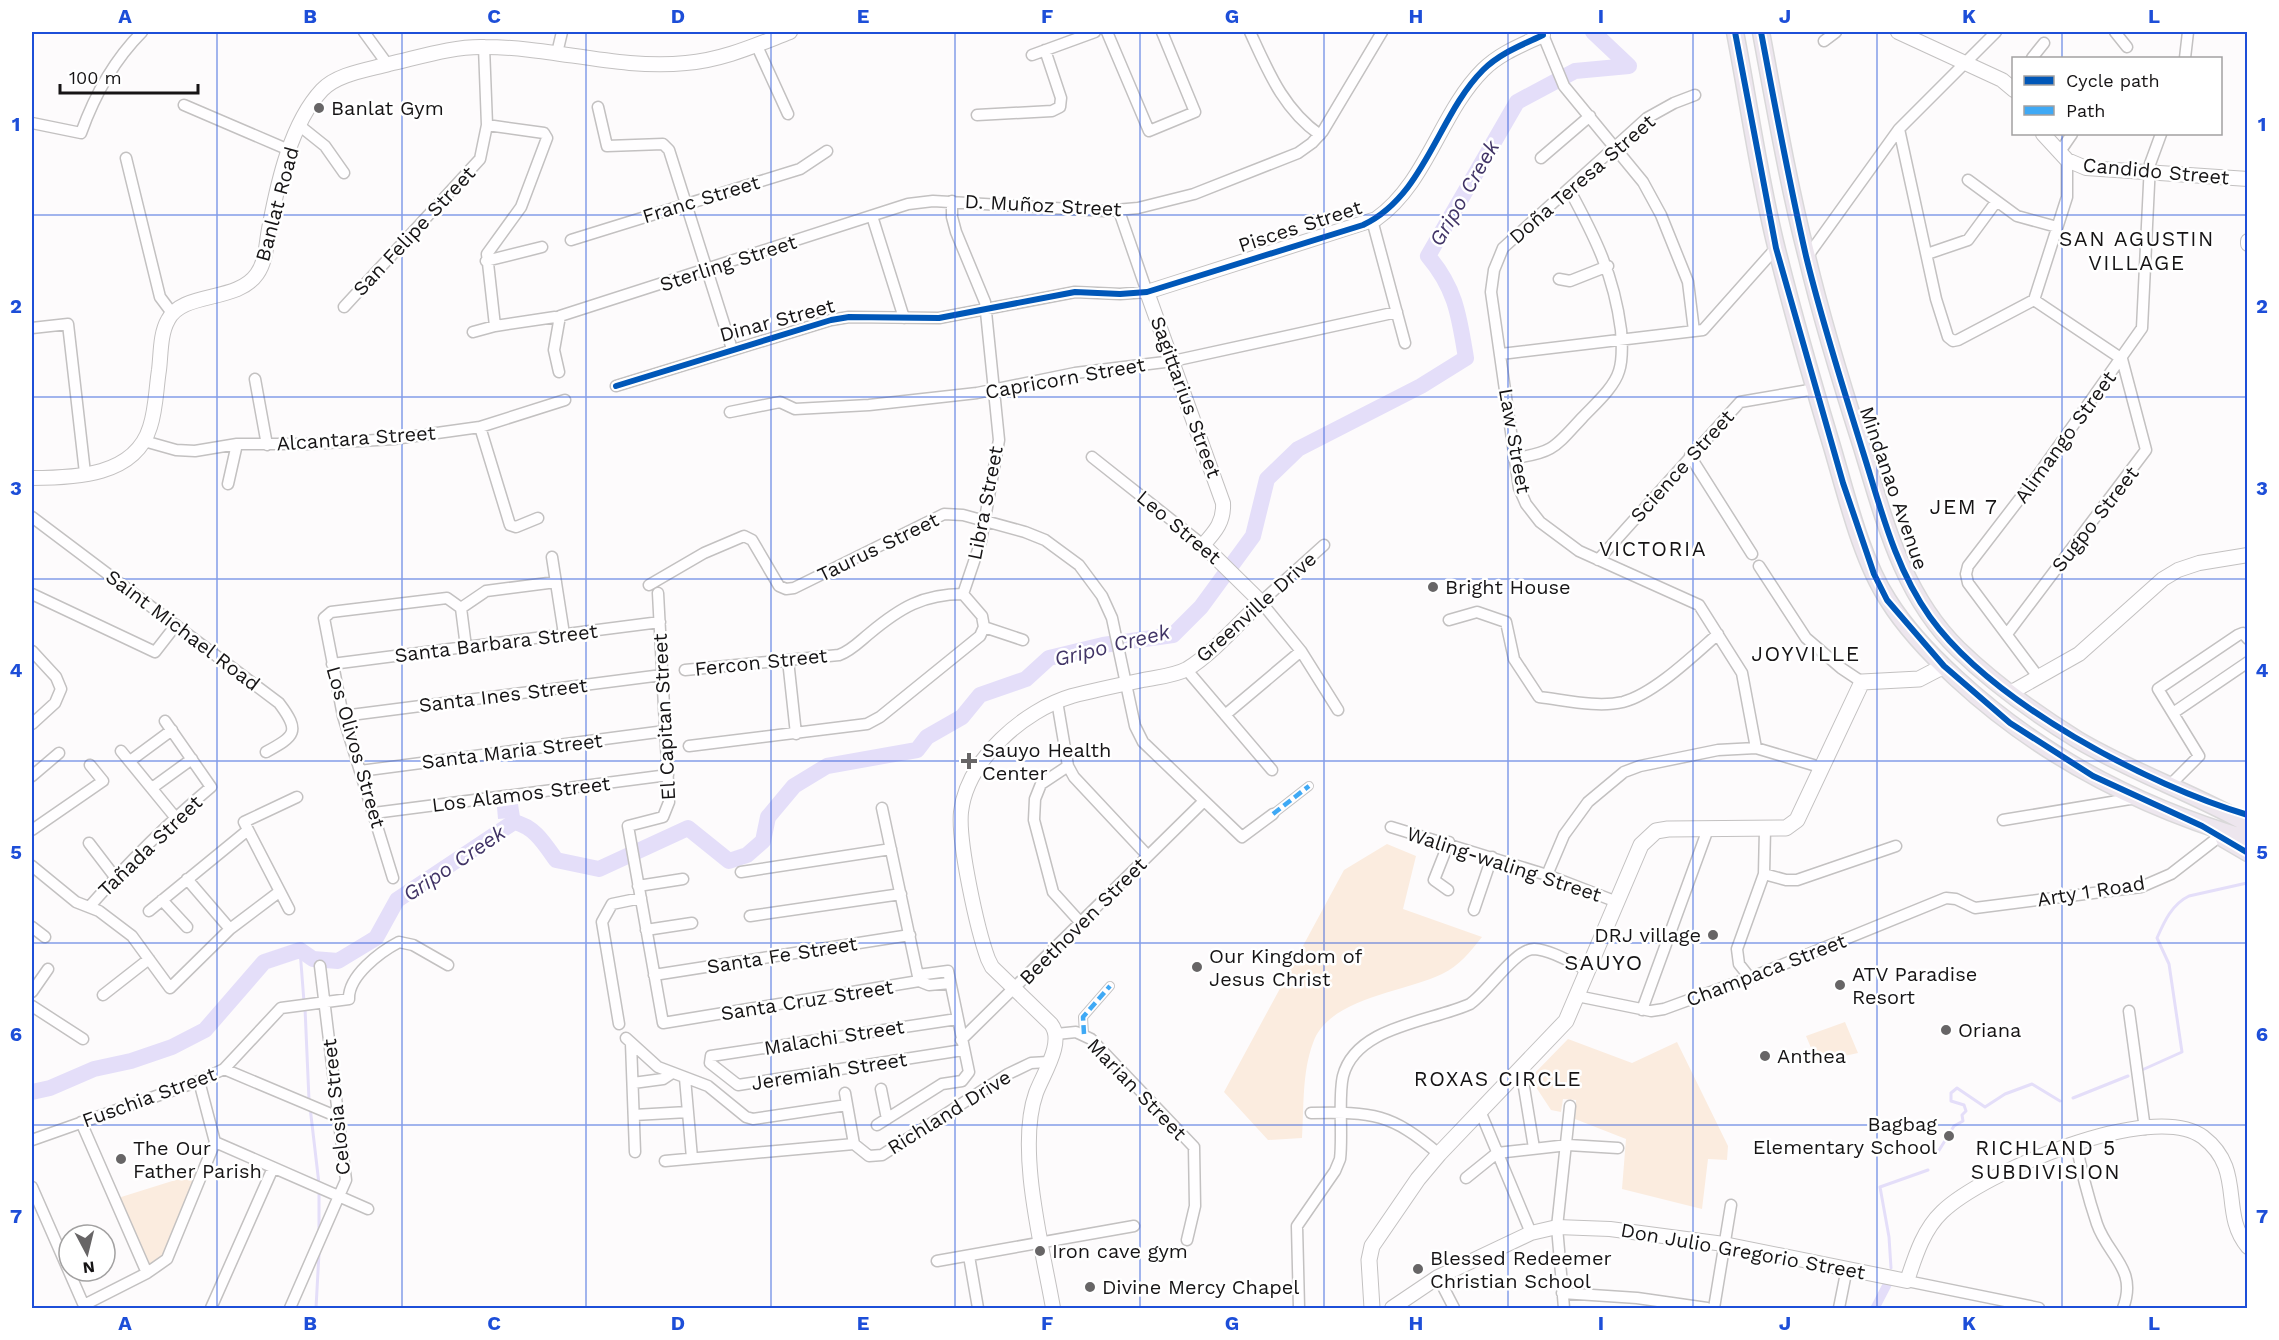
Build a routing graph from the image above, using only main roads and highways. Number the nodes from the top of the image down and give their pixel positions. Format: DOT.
graph roads {
  1 [pos="1736,32"];
  2 [pos="1761,32"];
  3 [pos="1864,454"];
  4 [pos="1837,464"];
  5 [pos="1870,472"];
  6 [pos="1843,483"];
  7 [pos="1944,666"];
  8 [pos="2213,804"];
  9 [pos="2247,815"];
  10 [pos="2247,824"];
  11 [pos="2202,826"];
  12 [pos="2247,839"];
  13 [pos="2247,853"];
  14 [pos="1372,1308"];
  1 -- 4 [label="main road"];
  2 -- 3 [label="main road, Mindanao Avenue"];
  3 -- 4 [label="main road"];
  3 -- 5 [label="main road, Mindanao Avenue"];
  4 -- 6 [label="main road"];
  5 -- 6 [label="main road"];
  5 -- 8 [label="main road, Mindanao Avenue"];
  6 -- 7 [label="main road"];
  7 -- 11 [label="main road"];
  7 -- 14 [label="main road"];
  8 -- 9 [label="main road, Mindanao Avenue"];
  8 -- 10 [label="main road, Mindanao Avenue"];
  11 -- 12 [label="main road"];
  11 -- 13 [label="main road"];
}
